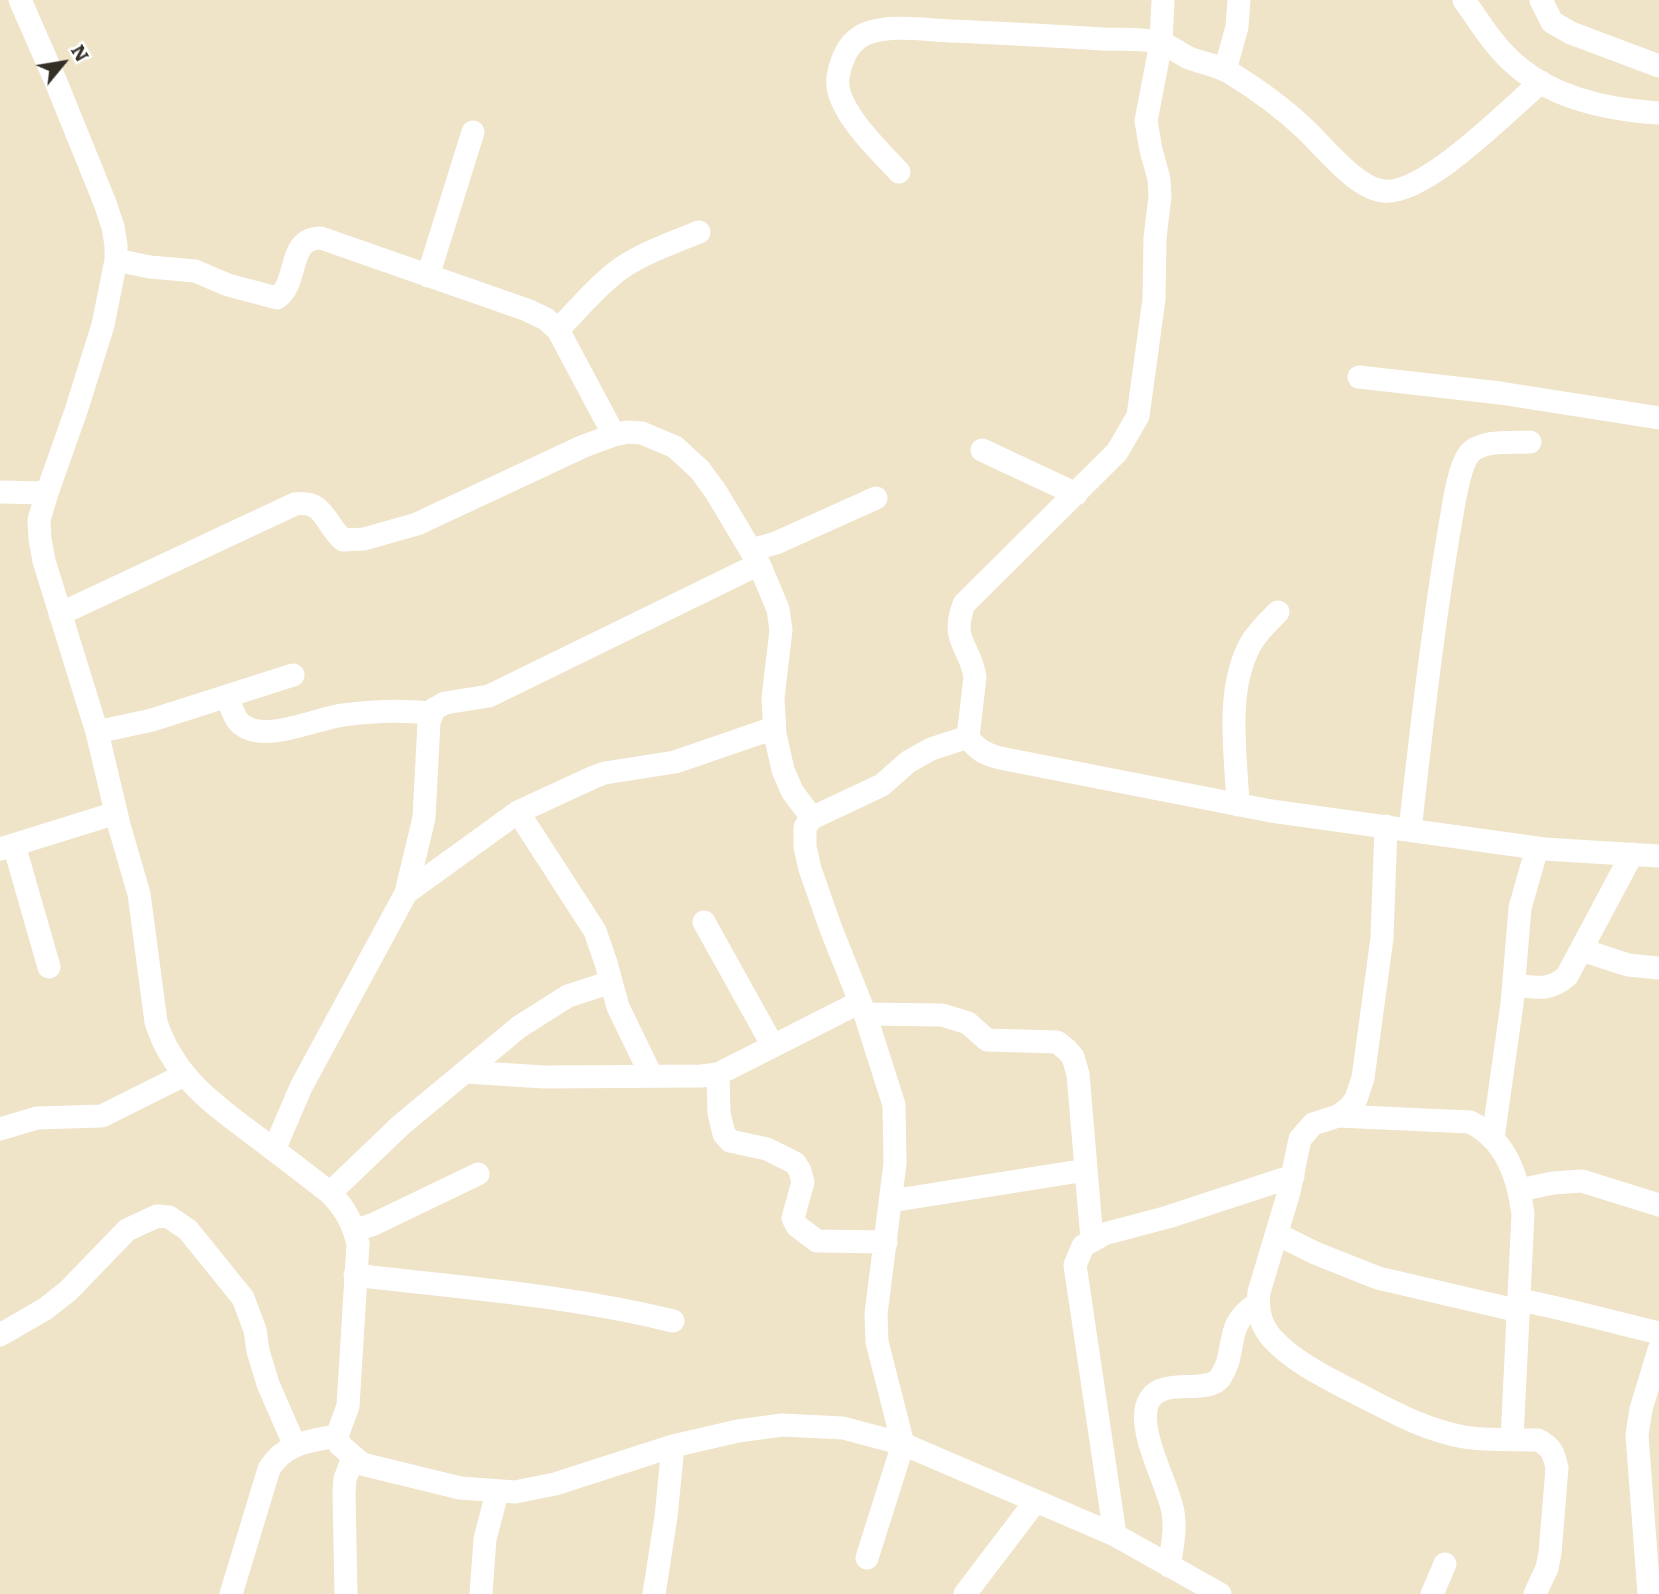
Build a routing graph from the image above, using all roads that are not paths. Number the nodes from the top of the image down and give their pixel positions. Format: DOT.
graph roads {
  1 [pos="20,0"];
  2 [pos="1163,0"];
  3 [pos="1239,0"];
  4 [pos="1464,0"];
  5 [pos="1541,0"];
  6 [pos="1161,43"];
  7 [pos="1659,66"];
  8 [pos="1225,70"];
  9 [pos="1541,82"];
  10 [pos="1659,113"];
  11 [pos="473,132"];
  12 [pos="899,172"];
  13 [pos="699,232"];
  14 [pos="116,260"];
  15 [pos="428,276"];
  16 [pos="558,330"];
  17 [pos="1359,377"];
  18 [pos="1659,418"];
  19 [pos="614,435"];
  20 [pos="1530,442"];
  21 [pos="982,450"];
  22 [pos="0,492"];
  23 [pos="47,493"];
  24 [pos="1076,494"];
  25 [pos="876,498"];
  26 [pos="755,557"];
  27 [pos="1278,612"];
  28 [pos="60,614"];
  29 [pos="293,676"];
  30 [pos="227,696"];
  31 [pos="431,713"];
  32 [pos="774,728"];
  33 [pos="97,732"];
  34 [pos="968,737"];
  35 [pos="1238,805"];
  36 [pos="519,812"];
  37 [pos="116,813"];
  38 [pos="812,818"];
  39 [pos="1386,826"];
  40 [pos="1410,830"];
  41 [pos="7,847"];
  42 [pos="1537,848"];
  43 [pos="1632,854"];
  44 [pos="1659,856"];
  45 [pos="406,893"];
  46 [pos="704,922"];
  47 [pos="1582,950"];
  48 [pos="49,967"];
  49 [pos="1659,968"];
  50 [pos="611,982"];
  51 [pos="1514,985"];
  52 [pos="862,1008"];
  53 [pos="773,1046"];
  54 [pos="466,1072"];
  55 [pos="718,1073"];
  56 [pos="184,1074"];
  57 [pos="651,1075"];
  58 [pos="1338,1116"];
  59 [pos="0,1129"];
  60 [pos="1493,1138"];
  61 [pos="274,1150"];
  62 [pos="1086,1170"];
  63 [pos="478,1174"];
  64 [pos="1293,1176"];
  65 [pos="1520,1190"];
  66 [pos="330,1192"];
  67 [pos="891,1201"];
  68 [pos="1659,1205"];
  69 [pos="355,1228"];
  70 [pos="1277,1234"];
  71 [pos="1092,1240"];
  72 [pos="886,1242"];
  73 [pos="355,1275"];
  74 [pos="1257,1304"];
  75 [pos="1519,1305"];
  76 [pos="673,1321"];
  77 [pos="1659,1333"];
  78 [pos="0,1335"];
  79 [pos="1659,1350"];
  80 [pos="337,1436"];
  81 [pos="1512,1439"];
  82 [pos="903,1444"];
  83 [pos="295,1446"];
  84 [pos="673,1446"];
  85 [pos="353,1457"];
  86 [pos="498,1493"];
  87 [pos="1035,1502"];
  88 [pos="1115,1535"];
  89 [pos="867,1558"];
  90 [pos="1445,1564"];
  91 [pos="1169,1566"];
  92 [pos="231,1594"];
  93 [pos="346,1594"];
  94 [pos="481,1594"];
  95 [pos="654,1594"];
  96 [pos="965,1594"];
  97 [pos="1220,1594"];
  98 [pos="1432,1594"];
  99 [pos="1535,1594"];
  100 [pos="1649,1594"];
  1 -- 14 [label="street"];
  2 -- 6 [label="street"];
  3 -- 8 [label="street"];
  4 -- 9 [label="street"];
  5 -- 7 [label="street"];
  6 -- 8 [label="street"];
  6 -- 12 [label="street"];
  6 -- 24 [label="street"];
  8 -- 9 [label="street"];
  9 -- 10 [label="street"];
  11 -- 15 [label="street"];
  13 -- 16 [label="street"];
  14 -- 15 [label="street"];
  14 -- 23 [label="street"];
  15 -- 16 [label="street"];
  16 -- 19 [label="street"];
  17 -- 18 [label="street"];
  19 -- 26 [label="street"];
  19 -- 28 [label="street"];
  20 -- 40 [label="street"];
  21 -- 24 [label="street"];
  22 -- 23 [label="street"];
  23 -- 28 [label="street"];
  24 -- 34 [label="street"];
  25 -- 26 [label="street"];
  26 -- 31 [label="street"];
  26 -- 32 [label="street"];
  27 -- 35 [label="street"];
  28 -- 33 [label="street"];
  29 -- 30 [label="street"];
  30 -- 31 [label="street"];
  30 -- 33 [label="street"];
  31 -- 45 [label="street"];
  32 -- 36 [label="street"];
  32 -- 38 [label="street"];
  33 -- 37 [label="street"];
  34 -- 35 [label="street"];
  34 -- 38 [label="street"];
  35 -- 39 [label="street"];
  36 -- 45 [label="street"];
  36 -- 50 [label="street"];
  37 -- 41 [label="street"];
  37 -- 56 [label="street"];
  38 -- 52 [label="street"];
  39 -- 40 [label="street"];
  39 -- 58 [label="street"];
  40 -- 42 [label="street"];
  41 -- 48 [label="street"];
  42 -- 43 [label="street"];
  42 -- 51 [label="street"];
  43 -- 44 [label="street"];
  43 -- 47 [label="street"];
  45 -- 61 [label="street"];
  46 -- 53 [label="street"];
  47 -- 49 [label="street"];
  47 -- 51 [label="street"];
  50 -- 54 [label="street"];
  50 -- 57 [label="street"];
  51 -- 60 [label="street"];
  52 -- 53 [label="street"];
  52 -- 62 [label="street"];
  52 -- 67 [label="street"];
  53 -- 55 [label="street"];
  54 -- 57 [label="street"];
  54 -- 66 [label="street"];
  55 -- 57 [label="street"];
  55 -- 72 [label="street"];
  56 -- 59 [label="street"];
  56 -- 61 [label="street"];
  58 -- 60 [label="street"];
  58 -- 64 [label="street"];
  60 -- 65 [label="street"];
  61 -- 66 [label="street"];
  62 -- 67 [label="street"];
  62 -- 71 [label="street"];
  63 -- 69 [label="street"];
  64 -- 70 [label="street"];
  64 -- 71 [label="street"];
  65 -- 68 [label="street"];
  65 -- 75 [label="street"];
  66 -- 69 [label="street"];
  67 -- 72 [label="street"];
  69 -- 73 [label="street"];
  70 -- 74 [label="street"];
  70 -- 75 [label="street"];
  71 -- 88 [label="street"];
  72 -- 82 [label="street"];
  73 -- 76 [label="street"];
  73 -- 80 [label="street"];
  74 -- 81 [label="street"];
  74 -- 91 [label="street"];
  75 -- 77 [label="street"];
  75 -- 81 [label="street"];
  78 -- 83 [label="street"];
  79 -- 100 [label="street"];
  80 -- 83 [label="street"];
  80 -- 85 [label="street"];
  81 -- 99 [label="street"];
  82 -- 84 [label="street"];
  82 -- 87 [label="street"];
  82 -- 89 [label="street"];
  83 -- 92 [label="street"];
  84 -- 86 [label="street"];
  84 -- 95 [label="street"];
  85 -- 86 [label="street"];
  85 -- 93 [label="street"];
  86 -- 94 [label="street"];
  87 -- 88 [label="street"];
  87 -- 96 [label="street"];
  88 -- 91 [label="street"];
  90 -- 98 [label="street"];
  91 -- 97 [label="street"];
}
